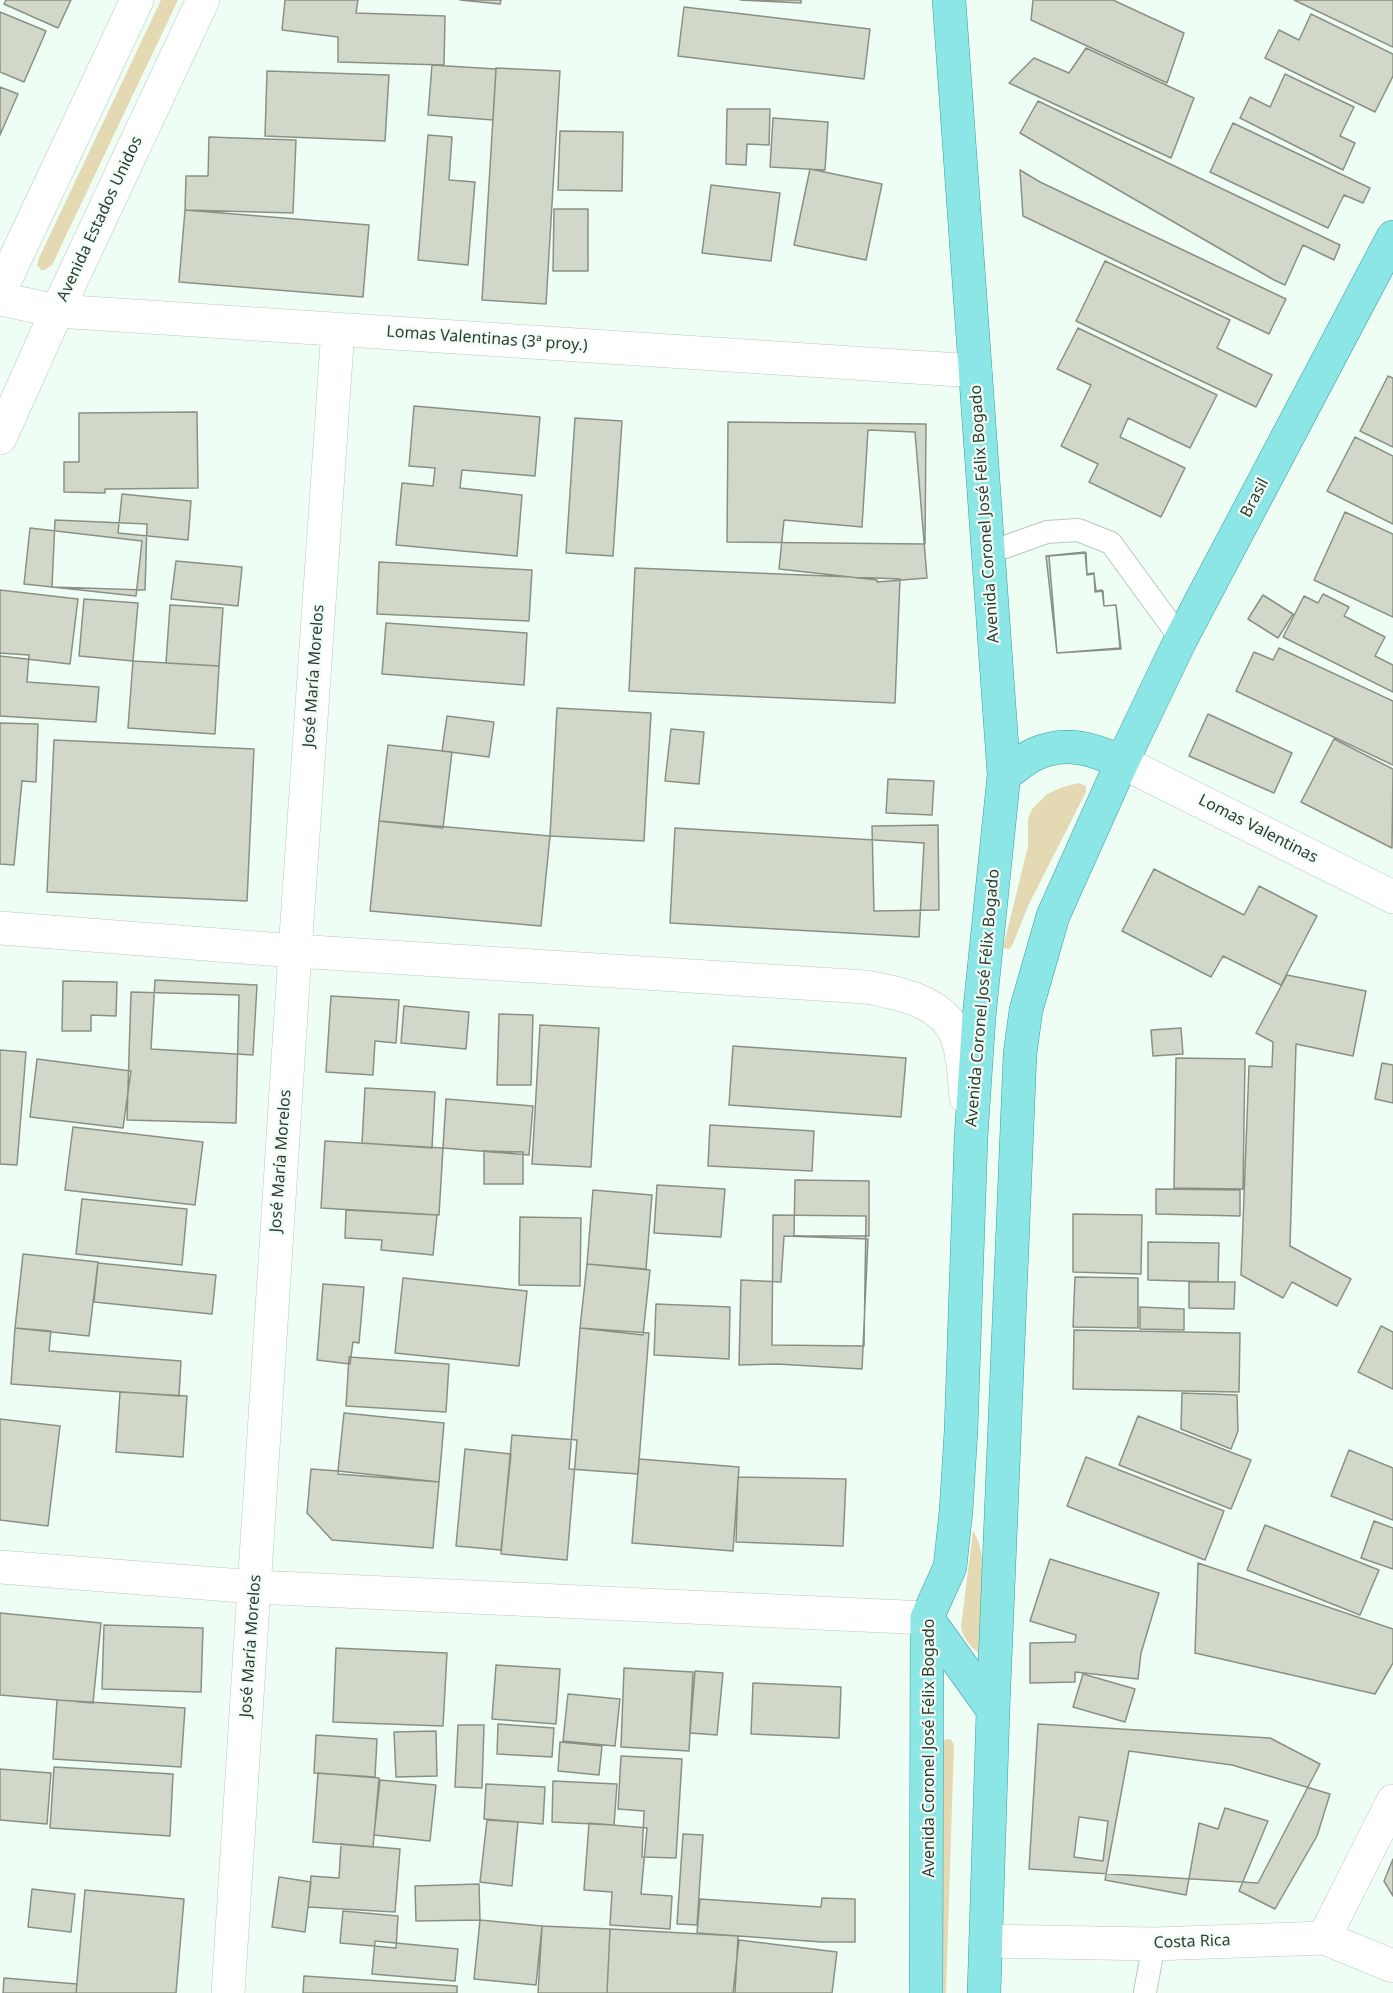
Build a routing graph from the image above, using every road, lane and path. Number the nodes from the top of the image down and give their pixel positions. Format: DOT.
graph roads {
  1 [pos="137,0"];
  2 [pos="203,0"];
  3 [pos="950,0"];
  4 [pos="1393,237"];
  5 [pos="0,291"];
  6 [pos="0,299"];
  7 [pos="57,311"];
  8 [pos="338,329"];
  9 [pos="975,370"];
  10 [pos="0,438"];
  11 [pos="988,553"];
  12 [pos="1180,639"];
  13 [pos="1122,762"];
  14 [pos="1004,776"];
  15 [pos="1393,897"];
  16 [pos="0,928"];
  17 [pos="295,951"];
  18 [pos="971,1138"];
  19 [pos="0,1567"];
  20 [pos="255,1587"];
  21 [pos="927,1618"];
  22 [pos="993,1710"];
  23 [pos="1393,1801"];
  24 [pos="1324,1938"];
  25 [pos="986,1941"];
  26 [pos="1154,1944"];
  27 [pos="1393,1966"];
  28 [pos="1145,1992"];
  29 [pos="228,1993"];
  30 [pos="926,1993"];
  31 [pos="984,1993"];
  1 -- 5 [label="street"];
  2 -- 7 [label="street, Avenida Estados Unidos"];
  3 -- 9 [label="main road, Avenida Coronel José Félix Bogado"];
  4 -- 12 [label="main road, Brasil"];
  6 -- 7 [label="street, Lomas Valentinas (3ª proy.)"];
  7 -- 8 [label="street, Lomas Valentinas (3ª proy.)"];
  7 -- 10 [label="street, Avenida Estados Unidos"];
  8 -- 9 [label="street, Lomas Valentinas (3ª proy.)"];
  8 -- 17 [label="street, José María Morelos"];
  9 -- 11 [label="main road, Avenida Coronel José Félix Bogado"];
  11 -- 12 [label="lane"];
  11 -- 14 [label="main road, Avenida Coronel José Félix Bogado"];
  12 -- 13 [label="main road, Brasil"];
  13 -- 14 [label="main road"];
  13 -- 15 [label="street, Lomas Valentinas"];
  13 -- 22 [label="main road"];
  14 -- 18 [label="main road, Avenida Coronel José Félix Bogado"];
  16 -- 17 [label="street"];
  17 -- 18 [label="street"];
  17 -- 20 [label="street, José María Morelos"];
  18 -- 21 [label="main road, Avenida Coronel José Félix Bogado"];
  19 -- 20 [label="street"];
  20 -- 21 [label="street"];
  20 -- 29 [label="street, José María Morelos"];
  21 -- 22 [label="main road"];
  21 -- 30 [label="main road, Avenida Coronel José Félix Bogado"];
  22 -- 25 [label="main road"];
  23 -- 24 [label="street"];
  24 -- 26 [label="street, Costa Rica"];
  24 -- 27 [label="street, Costa Rica"];
  25 -- 26 [label="street, Costa Rica"];
  25 -- 31 [label="main road"];
  26 -- 28 [label="lane"];
}
